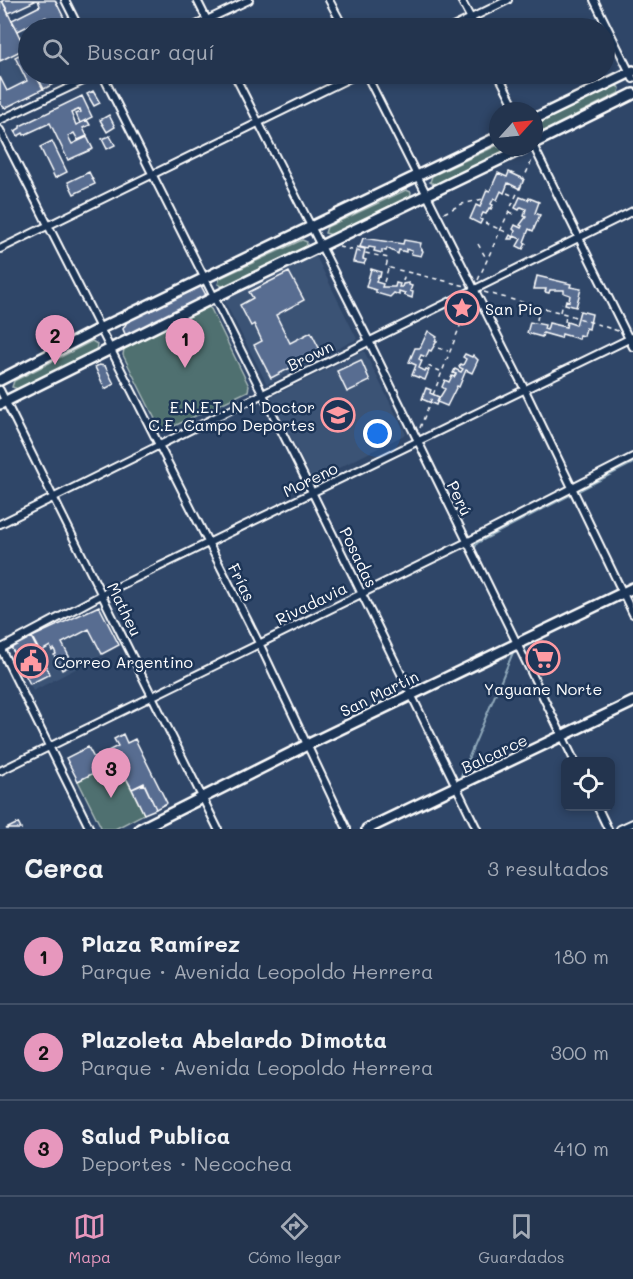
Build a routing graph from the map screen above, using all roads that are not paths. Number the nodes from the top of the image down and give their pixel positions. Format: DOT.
graph roads {
  1 [pos="65,0"];
  2 [pos="197,0"];
  3 [pos="249,0"];
  4 [pos="329,0"];
  5 [pos="461,0"];
  6 [pos="508,0"];
  7 [pos="594,0"];
  8 [pos="74,18"];
  9 [pos="206,18"];
  10 [pos="211,18"];
  11 [pos="339,18"];
  12 [pos="470,18"];
  13 [pos="473,18"];
  14 [pos="603,18"];
  15 [pos="615,41"];
  16 [pos="632,74"];
  17 [pos="615,82"];
  18 [pos="78,84"];
  19 [pos="105,84"];
  20 [pos="239,84"];
  21 [pos="337,84"];
  22 [pos="371,84"];
  23 [pos="503,84"];
  24 [pos="610,84"];
  25 [pos="633,94"];
  26 [pos="512,102"];
  27 [pos="543,115"];
  28 [pos="0,120"];
  29 [pos="258,122"];
  30 [pos="0,130"];
  31 [pos="489,141"];
  32 [pos="543,143"];
  33 [pos="507,156"];
  34 [pos="539,156"];
  35 [pos="152,174"];
  36 [pos="417,176"];
  37 [pos="427,195"];
  38 [pos="633,210"];
  39 [pos="48,226"];
  40 [pos="311,228"];
  41 [pos="579,239"];
  42 [pos="324,245"];
  43 [pos="0,249"];
  44 [pos="204,279"];
  45 [pos="474,289"];
  46 [pos="213,297"];
  47 [pos="99,329"];
  48 [pos="629,336"];
  49 [pos="369,341"];
  50 [pos="633,347"];
  51 [pos="109,349"];
  52 [pos="0,380"];
  53 [pos="524,388"];
  54 [pos="0,390"];
  55 [pos="262,394"];
  56 [pos="3,403"];
  57 [pos="417,439"];
  58 [pos="158,446"];
  59 [pos="633,457"];
  60 [pos="573,488"];
  61 [pos="312,492"];
  62 [pos="54,497"];
  63 [pos="0,524"];
  64 [pos="467,542"];
  65 [pos="207,544"];
  66 [pos="633,588"];
  67 [pos="623,592"];
  68 [pos="362,593"];
  69 [pos="103,594"];
  70 [pos="633,614"];
  71 [pos="517,643"];
  72 [pos="259,644"];
  73 [pos="0,648"];
  74 [pos="411,695"];
  75 [pos="153,696"];
  76 [pos="633,702"];
  77 [pos="562,737"];
  78 [pos="307,745"];
  79 [pos="49,747"];
  80 [pos="572,757"];
  81 [pos="0,771"];
  82 [pos="457,787"];
  83 [pos="203,798"];
  84 [pos="599,811"];
  85 [pos="633,823"];
  86 [pos="90,829"];
  87 [pos="140,829"];
  88 [pos="218,829"];
  89 [pos="347,829"];
  90 [pos="367,829"];
  91 [pos="477,829"];
  92 [pos="608,829"];
  93 [pos="620,829"];
  1 -- 8 [label="street"];
  2 -- 9 [label="street"];
  3 -- 10 [label="street"];
  4 -- 11 [label="street"];
  5 -- 12 [label="street"];
  6 -- 13 [label="street"];
  7 -- 14 [label="street"];
  15 -- 16 [label="street"];
  16 -- 17 [label="street"];
  18 -- 28 [label="street"];
  19 -- 35 [label="street, Posadas"];
  20 -- 29 [label="street, Perú"];
  21 -- 29 [label="street"];
  22 -- 36 [label="street"];
  23 -- 26 [label="street"];
  24 -- 27 [label="street"];
  25 -- 32 [label="street"];
  29 -- 35 [label="street"];
  29 -- 40 [label="street, Perú"];
  30 -- 39 [label="street, Frías"];
  31 -- 36 [label="street"];
  33 -- 37 [label="street"];
  34 -- 41 [label="street"];
  35 -- 39 [label="street"];
  35 -- 44 [label="street, Posadas"];
  36 -- 37 [label="street"];
  36 -- 40 [label="street"];
  37 -- 42 [label="street"];
  37 -- 45 [label="street"];
  38 -- 41 [label="street, Brown"];
  39 -- 43 [label="street"];
  39 -- 47 [label="street, Frías"];
  40 -- 42 [label="street, Perú"];
  40 -- 44 [label="street"];
  41 -- 45 [label="street, Brown"];
  41 -- 48 [label="street"];
  42 -- 46 [label="street"];
  42 -- 49 [label="street, Perú"];
  44 -- 46 [label="street, Posadas"];
  44 -- 47 [label="street"];
  45 -- 49 [label="street, Brown"];
  45 -- 53 [label="street"];
  46 -- 51 [label="street"];
  46 -- 55 [label="street, Posadas"];
  47 -- 51 [label="street, Frías"];
  47 -- 52 [label="street"];
  48 -- 50 [label="street"];
  48 -- 53 [label="street, Moreno"];
  49 -- 55 [label="street, Brown"];
  49 -- 57 [label="street, Perú"];
  51 -- 56 [label="street"];
  51 -- 58 [label="street, Frías"];
  53 -- 57 [label="street, Moreno"];
  53 -- 60 [label="street"];
  54 -- 56 [label="street, Matheu"];
  55 -- 58 [label="street, Brown"];
  55 -- 61 [label="street, Posadas"];
  56 -- 62 [label="street, Matheu"];
  57 -- 61 [label="street, Moreno"];
  57 -- 64 [label="street, Perú"];
  58 -- 62 [label="street, Brown"];
  58 -- 65 [label="street, Frías"];
  59 -- 60 [label="street, Rivadavia"];
  60 -- 64 [label="street, Rivadavia"];
  60 -- 67 [label="street"];
  61 -- 65 [label="street, Moreno"];
  61 -- 68 [label="street, Posadas"];
  62 -- 63 [label="street, Brown"];
  62 -- 69 [label="street, Matheu"];
  64 -- 68 [label="street, Rivadavia"];
  64 -- 71 [label="street, Perú"];
  65 -- 69 [label="street, Moreno"];
  65 -- 72 [label="street, Frías"];
  66 -- 67 [label="street, San Martín"];
  67 -- 70 [label="street"];
  67 -- 71 [label="street, San Martín"];
  68 -- 72 [label="street, Rivadavia"];
  68 -- 74 [label="street, Posadas"];
  69 -- 73 [label="street, Moreno"];
  69 -- 75 [label="street, Matheu"];
  71 -- 74 [label="street, San Martín"];
  71 -- 77 [label="street, Perú"];
  72 -- 75 [label="street, Rivadavia"];
  72 -- 78 [label="street, Frías"];
  73 -- 79 [label="street"];
  74 -- 78 [label="street, San Martín"];
  74 -- 82 [label="street, Posadas"];
  75 -- 79 [label="street, Rivadavia"];
  75 -- 83 [label="street, Matheu"];
  76 -- 77 [label="street, Balcarce"];
  77 -- 80 [label="street, Perú"];
  77 -- 82 [label="street, Balcarce"];
  78 -- 83 [label="street, San Martín"];
  78 -- 89 [label="street, Frías"];
  79 -- 81 [label="street, Rivadavia"];
  79 -- 86 [label="street"];
  82 -- 90 [label="street, Balcarce"];
  82 -- 91 [label="street, Posadas"];
  83 -- 87 [label="street, San Martín"];
  83 -- 88 [label="street, Matheu"];
  84 -- 92 [label="street"];
  85 -- 93 [label="street"];
}
